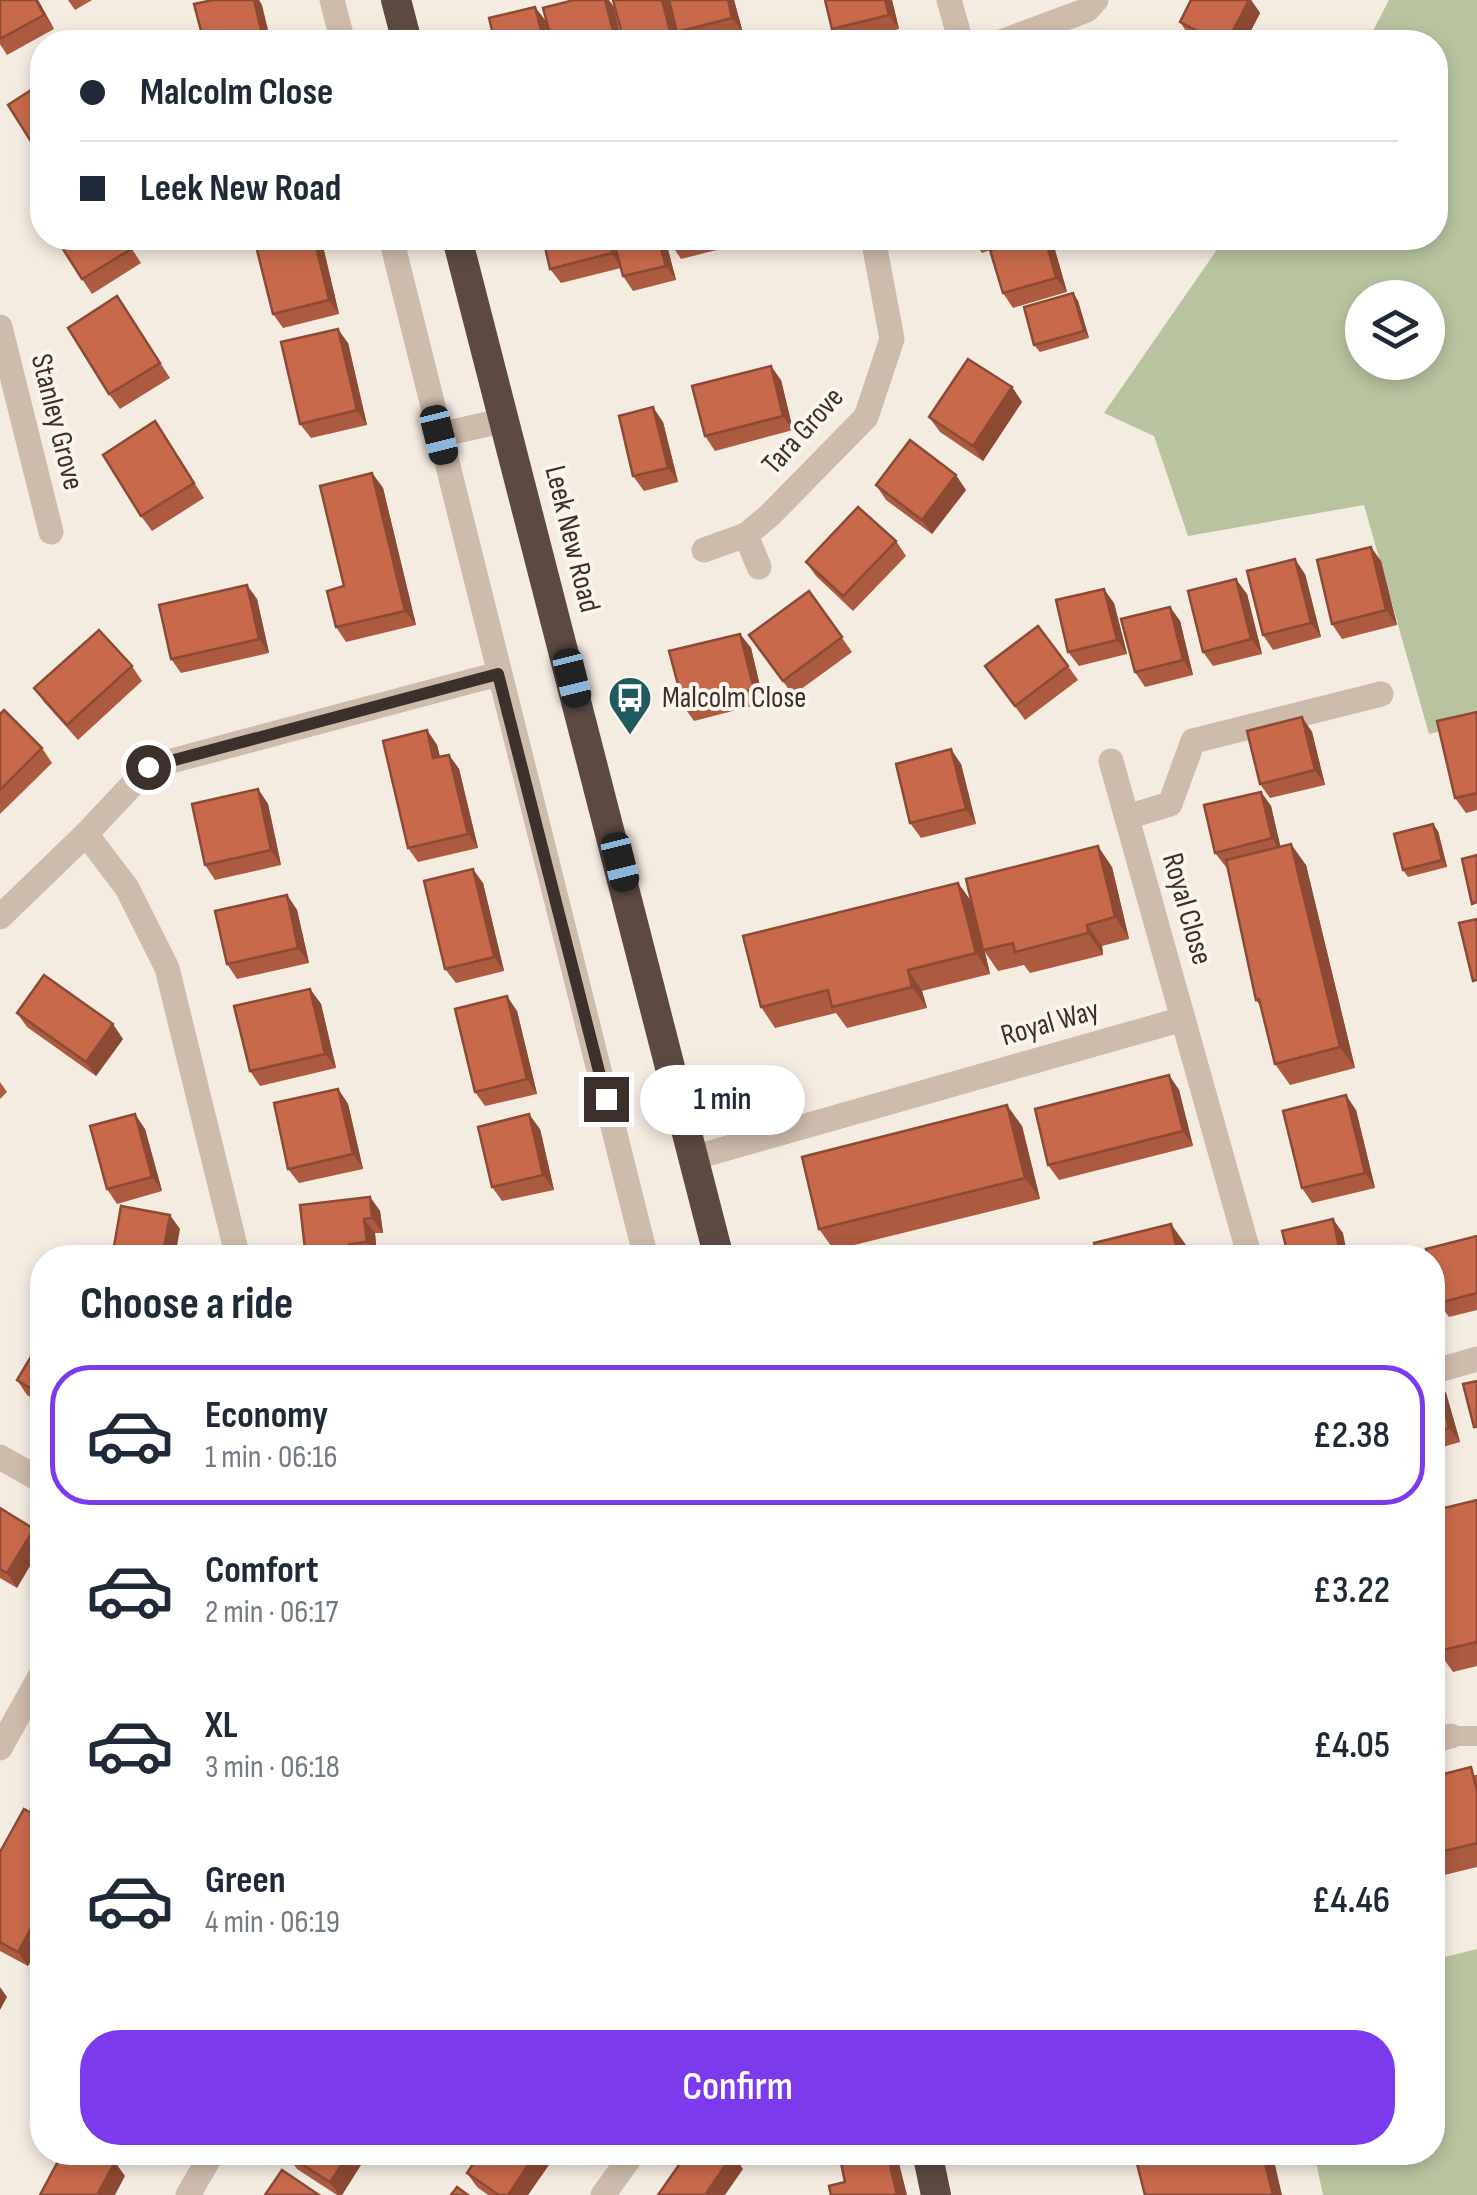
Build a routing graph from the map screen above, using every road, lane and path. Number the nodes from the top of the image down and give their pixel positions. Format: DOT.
graph roads {
  1 [pos="332,0"];
  2 [pos="396,0"];
  3 [pos="949,0"];
  4 [pos="1096,0"];
  5 [pos="339,30"];
  6 [pos="404,30"];
  7 [pos="958,30"];
  8 [pos="1033,30"];
  9 [pos="394,250"];
  10 [pos="460,250"];
  11 [pos="875,250"];
  12 [pos="0,327"];
  13 [pos="506,420"];
  14 [pos="439,435"];
  15 [pos="51,532"];
  16 [pos="746,535"];
  17 [pos="704,550"];
  18 [pos="759,568"];
  19 [pos="498,674"];
  20 [pos="1381,694"];
  21 [pos="1111,761"];
  22 [pos="1127,817"];
  23 [pos="86,834"];
  24 [pos="0,917"];
  25 [pos="1184,1019"];
  26 [pos="696,1158"];
  27 [pos="235,1245"];
  28 [pos="643,1245"];
  29 [pos="716,1245"];
  30 [pos="1246,1245"];
  31 [pos="1477,1359"];
  32 [pos="1445,1368"];
  33 [pos="0,1457"];
  34 [pos="30,1474"];
  35 [pos="30,1695"];
  36 [pos="0,1748"];
  37 [pos="206,2165"];
  38 [pos="625,2165"];
  39 [pos="930,2165"];
  40 [pos="188,2195"];
  41 [pos="603,2195"];
  42 [pos="936,2195"];
  1 -- 5 [label="street"];
  2 -- 6 [label="highway"];
  3 -- 7 [label="street"];
  4 -- 8 [label="street"];
  9 -- 14 [label="street"];
  10 -- 13 [label="highway, Leek New Road"];
  11 -- 16 [label="street, Tara Grove"];
  12 -- 15 [label="street, Stanley Grove"];
  13 -- 14 [label="street"];
  13 -- 26 [label="highway, Leek New Road"];
  14 -- 19 [label="street"];
  16 -- 17 [label="street, Tara Grove"];
  16 -- 18 [label="street"];
  19 -- 23 [label="street"];
  19 -- 28 [label="street"];
  20 -- 22 [label="street"];
  21 -- 22 [label="street, Royal Close"];
  22 -- 25 [label="street, Royal Close"];
  23 -- 24 [label="street"];
  23 -- 27 [label="street"];
  25 -- 26 [label="street, Royal Way"];
  25 -- 30 [label="street"];
  26 -- 29 [label="highway, Leek New Road"];
  31 -- 32 [label="street"];
  33 -- 34 [label="street"];
  35 -- 36 [label="street"];
  37 -- 40 [label="street"];
  38 -- 41 [label="street"];
  39 -- 42 [label="highway"];
}
